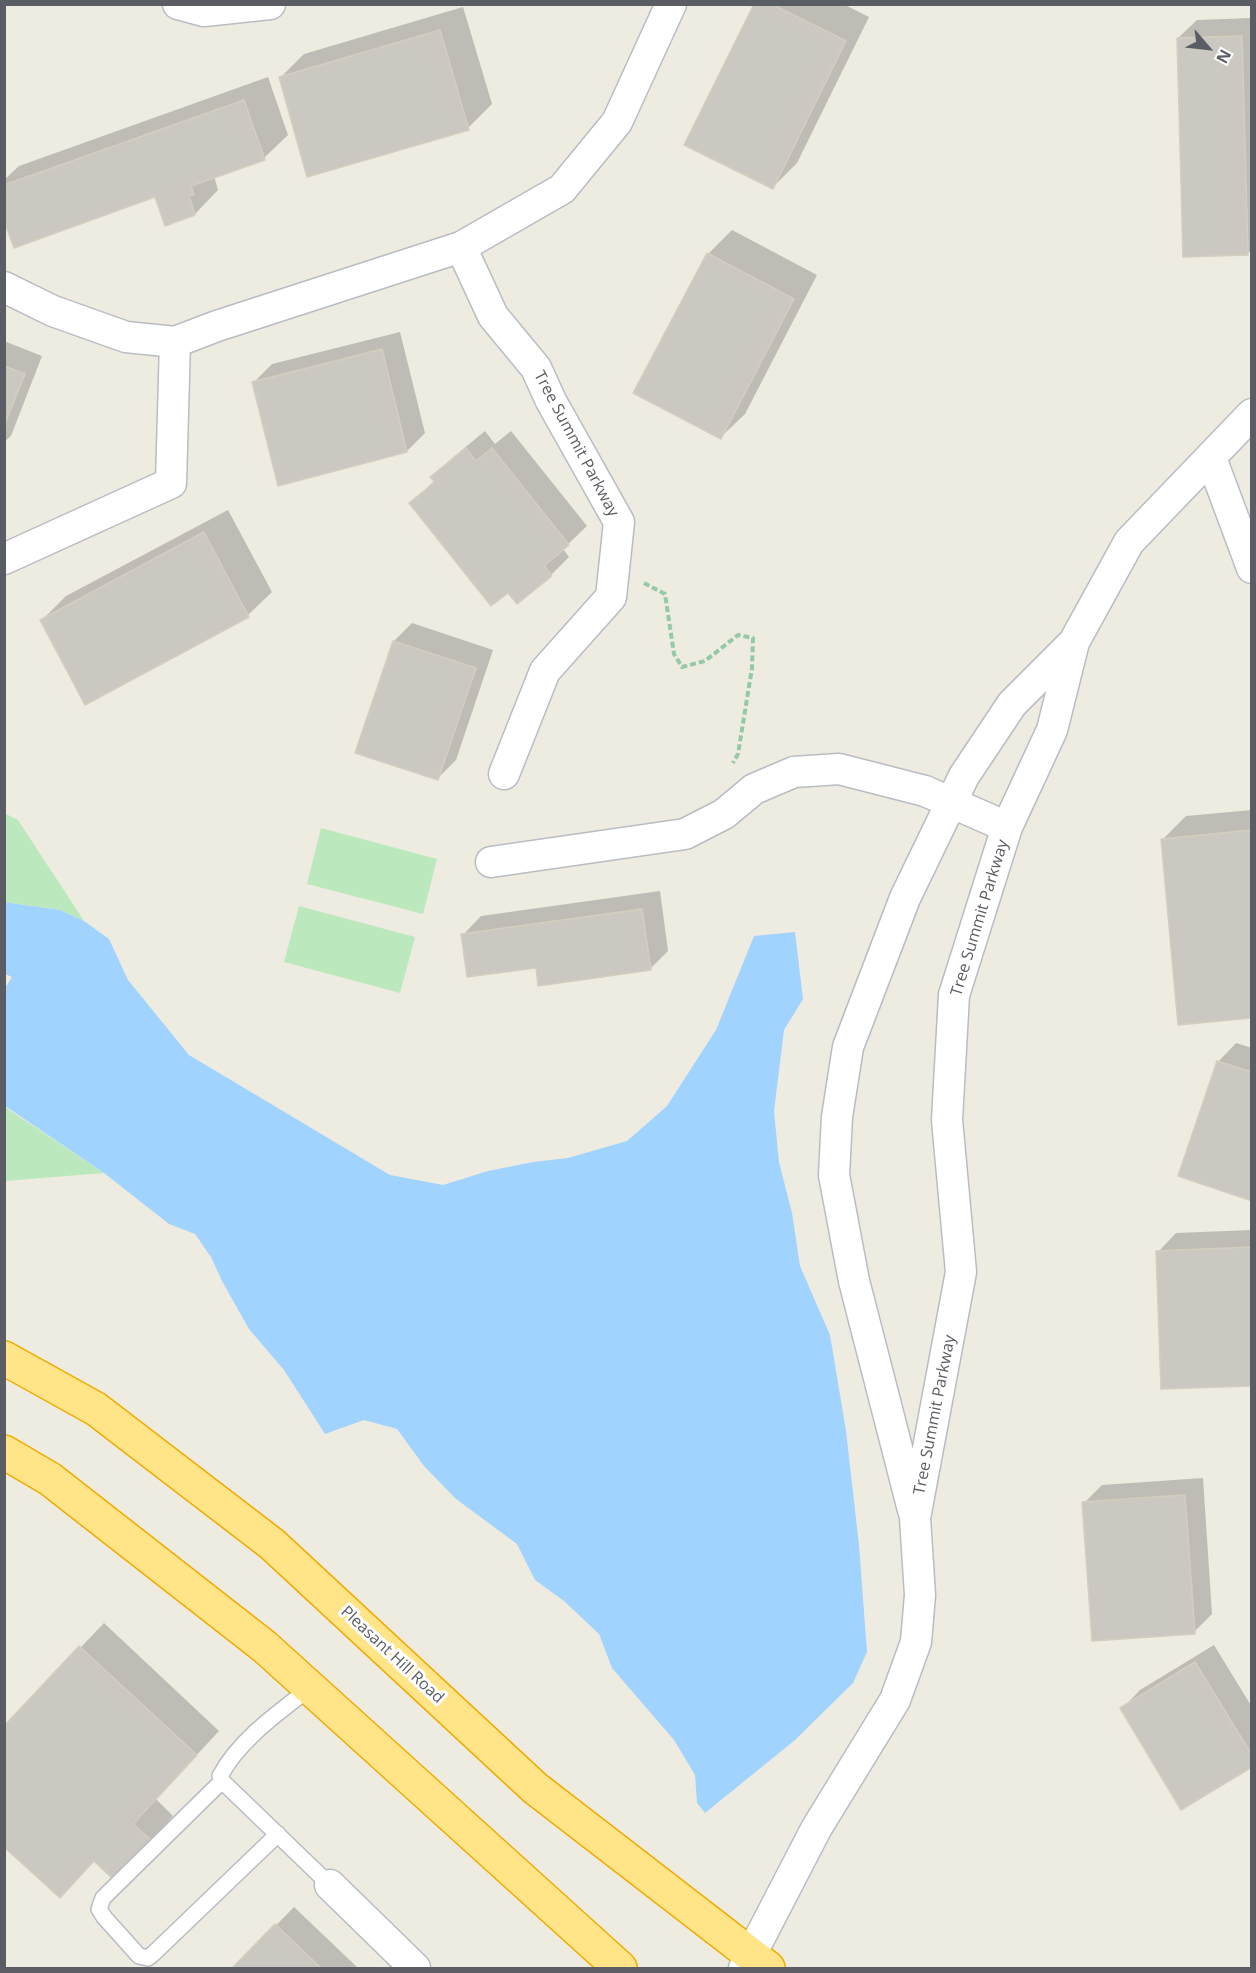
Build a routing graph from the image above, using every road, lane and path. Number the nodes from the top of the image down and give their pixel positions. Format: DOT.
graph roads {
  1 [pos="178,4"];
  2 [pos="270,4"];
  3 [pos="671,4"];
  4 [pos="461,247"];
  5 [pos="4,287"];
  6 [pos="175,342"];
  7 [pos="1251,414"];
  8 [pos="1211,458"];
  9 [pos="4,559"];
  10 [pos="614,567"];
  11 [pos="1251,568"];
  12 [pos="1074,642"];
  13 [pos="729,771"];
  14 [pos="504,774"];
  15 [pos="950,802"];
  16 [pos="1007,827"];
  17 [pos="491,862"];
  18 [pos="4,1358"];
  19 [pos="4,1452"];
  20 [pos="915,1518"];
  21 [pos="310,1688"];
  22 [pos="222,1781"];
  23 [pos="278,1834"];
  24 [pos="330,1885"];
  25 [pos="754,1964"];
  26 [pos="415,1968"];
  27 [pos="620,1968"];
  1 -- 2 [label="street"];
  3 -- 4 [label="street"];
  4 -- 6 [label="street"];
  4 -- 10 [label="street, Tree Summit Parkway"];
  5 -- 6 [label="street"];
  6 -- 9 [label="street"];
  7 -- 8 [label="street, Tree Summit Parkway"];
  8 -- 11 [label="street"];
  8 -- 12 [label="street, Tree Summit Parkway"];
  10 -- 13 [label="path"];
  10 -- 14 [label="street, Tree Summit Parkway"];
  12 -- 15 [label="street"];
  12 -- 16 [label="street, Tree Summit Parkway"];
  15 -- 16 [label="street, Tree Summit Parkway"];
  15 -- 17 [label="street, Tree Summit Parkway"];
  15 -- 20 [label="street"];
  16 -- 20 [label="street, Tree Summit Parkway"];
  18 -- 25 [label="highway, Pleasant Hill Road"];
  19 -- 21 [label="highway"];
  20 -- 25 [label="street, Tree Summit Parkway"];
  21 -- 22 [label="lane"];
  21 -- 27 [label="highway"];
  22 -- 23 [label="lane"];
  22 -- 23 [label="lane"];
  23 -- 24 [label="lane"];
  24 -- 26 [label="street"];
}
